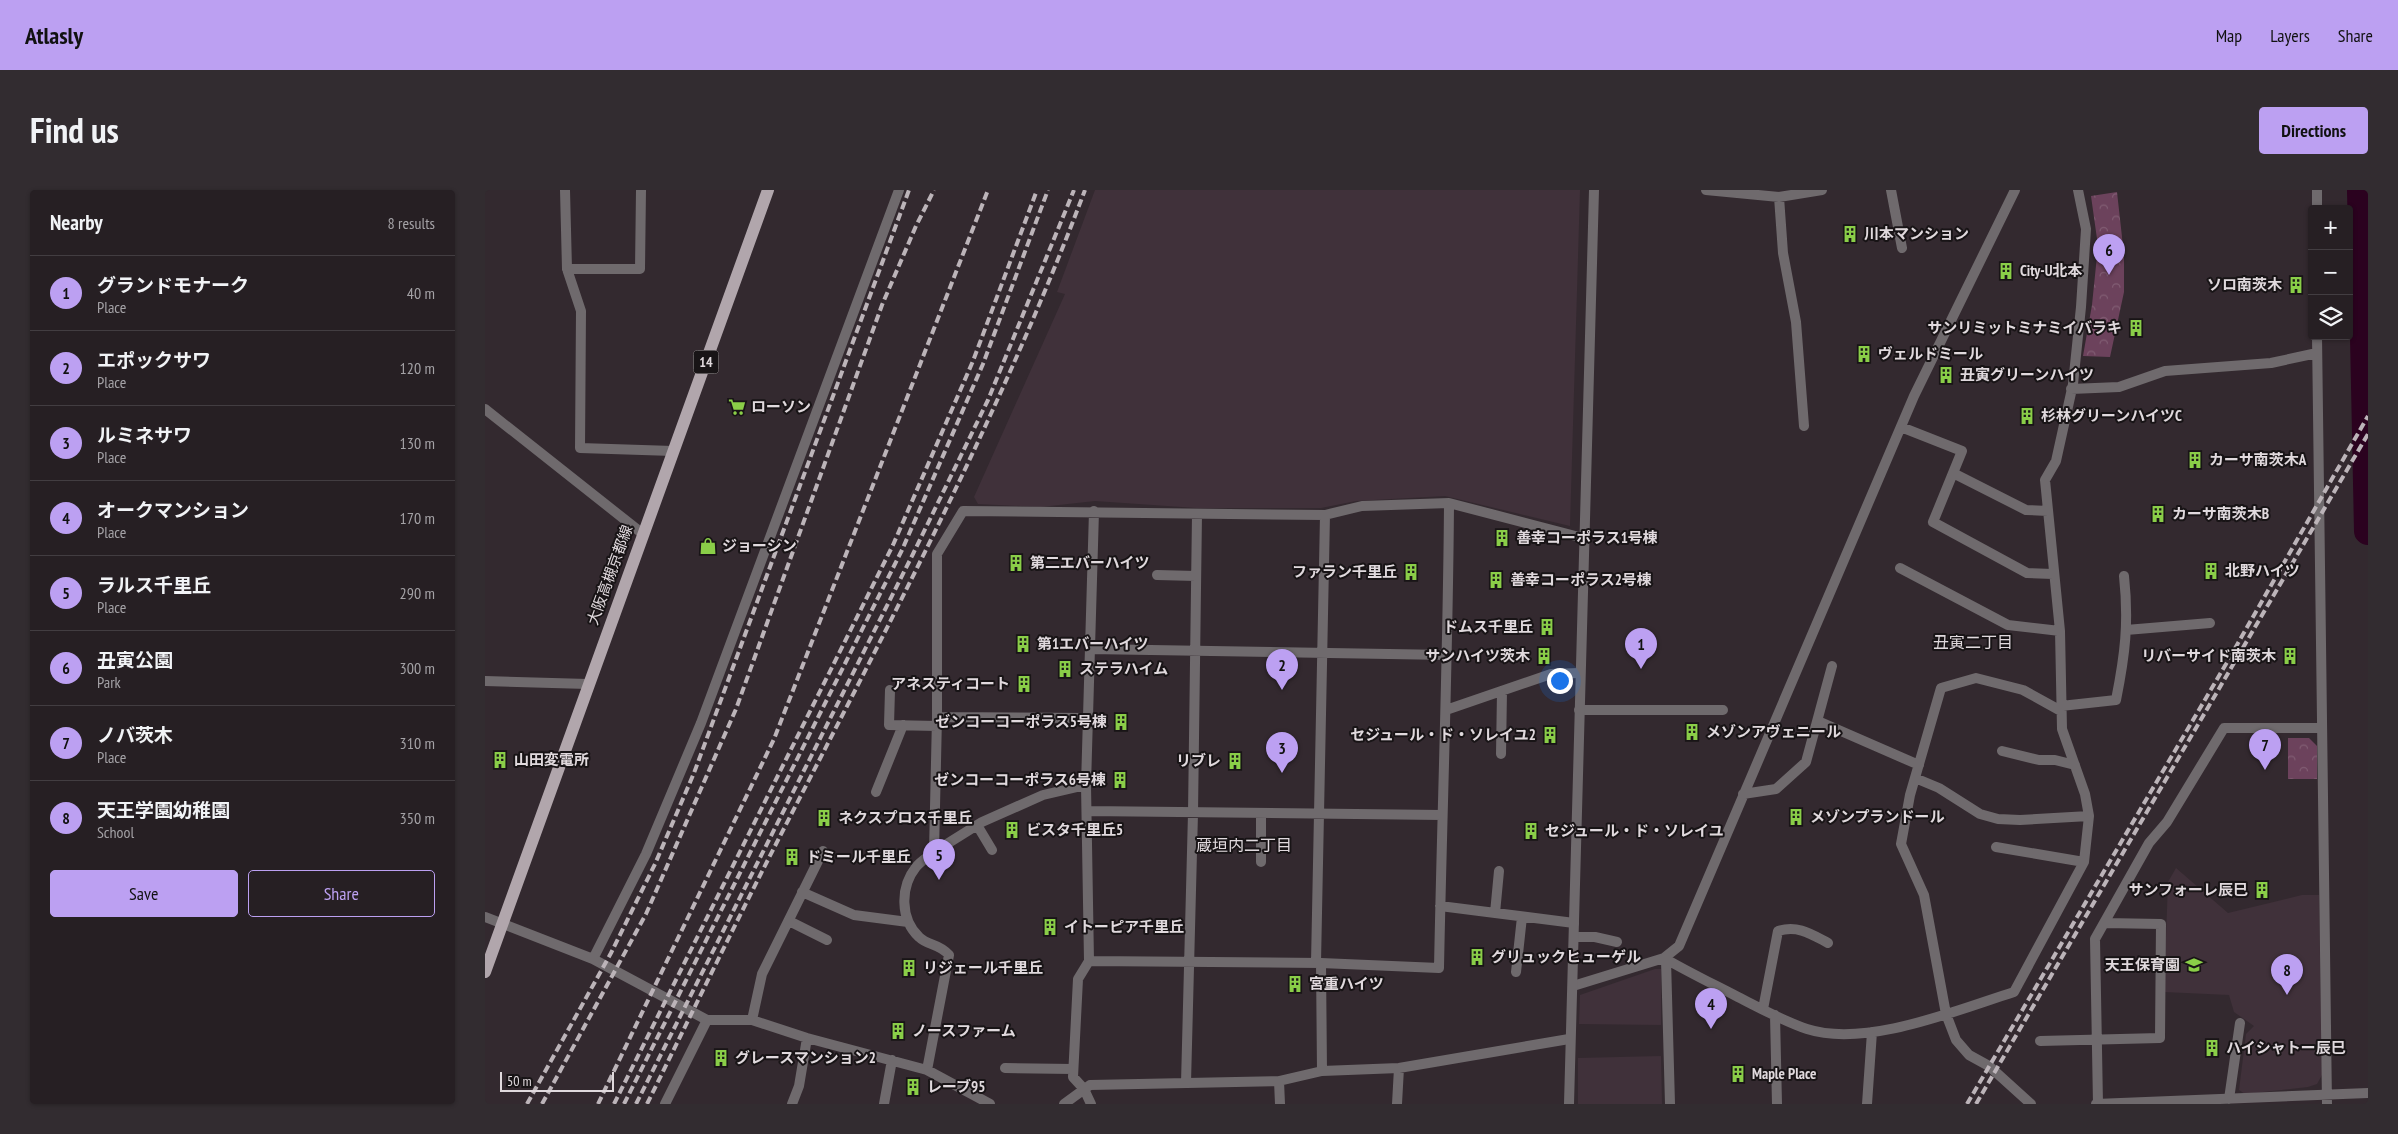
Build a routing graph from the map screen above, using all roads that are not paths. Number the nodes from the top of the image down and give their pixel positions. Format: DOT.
graph roads {
  1 [pos="565,190"];
  2 [pos="641,190"];
  3 [pos="768,190"];
  4 [pos="899,190"];
  5 [pos="1594,190"];
  6 [pos="1705,190"];
  7 [pos="1822,190"];
  8 [pos="1891,190"];
  9 [pos="2015,190"];
  10 [pos="2079,190"];
  11 [pos="2317,190"];
  12 [pos="1779,197"];
  13 [pos="2317,205"];
  14 [pos="1902,248"];
  15 [pos="567,269"];
  16 [pos="2317,340"];
  17 [pos="2317,353"];
  18 [pos="2071,390"];
  19 [pos="485,409"];
  20 [pos="1804,426"];
  21 [pos="1901,427"];
  22 [pos="673,451"];
  23 [pos="1953,473"];
  24 [pos="1449,503"];
  25 [pos="1094,511"];
  26 [pos="2048,511"];
  27 [pos="1197,514"];
  28 [pos="1325,515"];
  29 [pos="643,534"];
  30 [pos="1583,538"];
  31 [pos="1900,568"];
  32 [pos="2053,574"];
  33 [pos="1157,575"];
  34 [pos="1197,576"];
  35 [pos="2124,576"];
  36 [pos="2210,623"];
  37 [pos="2126,630"];
  38 [pos="2060,632"];
  39 [pos="1090,649"];
  40 [pos="1196,651"];
  41 [pos="1322,653"];
  42 [pos="1448,655"];
  43 [pos="1833,666"];
  44 [pos="1579,673"];
  45 [pos="485,681"];
  46 [pos="588,684"];
  47 [pos="890,690"];
  48 [pos="1502,691"];
  49 [pos="2061,708"];
  50 [pos="1446,710"];
  51 [pos="1579,710"];
  52 [pos="1723,710"];
  53 [pos="1088,718"];
  54 [pos="1818,721"];
  55 [pos="937,722"];
  56 [pos="903,725"];
  57 [pos="2321,728"];
  58 [pos="2002,751"];
  59 [pos="1501,754"];
  60 [pos="1919,765"];
  61 [pos="2075,765"];
  62 [pos="1915,778"];
  63 [pos="1086,785"];
  64 [pos="876,792"];
  65 [pos="1743,794"];
  66 [pos="1087,811"];
  67 [pos="1193,813"];
  68 [pos="1261,814"];
  69 [pos="1319,814"];
  70 [pos="1442,815"];
  71 [pos="2089,816"];
  72 [pos="977,825"];
  73 [pos="1996,847"];
  74 [pos="993,850"];
  75 [pos="823,851"];
  76 [pos="934,852"];
  77 [pos="1261,862"];
  78 [pos="2084,862"];
  79 [pos="1499,871"];
  80 [pos="802,892"];
  81 [pos="1441,906"];
  82 [pos="1495,913"];
  83 [pos="485,917"];
  84 [pos="1522,917"];
  85 [pos="789,921"];
  86 [pos="907,922"];
  87 [pos="501,923"];
  88 [pos="1574,923"];
  89 [pos="2105,923"];
  90 [pos="1574,937"];
  91 [pos="827,940"];
  92 [pos="1617,942"];
  93 [pos="1829,943"];
  94 [pos="593,959"];
  95 [pos="1665,959"];
  96 [pos="1089,962"];
  97 [pos="1189,962"];
  98 [pos="1319,963"];
  99 [pos="485,972"];
  100 [pos="1516,972"];
  101 [pos="1573,986"];
  102 [pos="1763,1010"];
  103 [pos="1946,1014"];
  104 [pos="1775,1015"];
  105 [pos="707,1020"];
  106 [pos="751,1020"];
  107 [pos="2240,1023"];
  108 [pos="1872,1032"];
  109 [pos="807,1038"];
  110 [pos="1569,1039"];
  111 [pos="2097,1039"];
  112 [pos="2040,1041"];
  113 [pos="892,1060"];
  114 [pos="1005,1068"];
  115 [pos="1399,1068"];
  116 [pos="1073,1069"];
  117 [pos="927,1070"];
  118 [pos="1322,1072"];
  119 [pos="1279,1081"];
  120 [pos="1186,1083"];
  121 [pos="1084,1089"];
  122 [pos="2368,1093"];
  123 [pos="2229,1099"];
  124 [pos="2328,1099"];
  125 [pos="665,1104"];
  126 [pos="792,1104"];
  127 [pos="884,1104"];
  128 [pos="990,1104"];
  129 [pos="1064,1104"];
  130 [pos="1091,1104"];
  131 [pos="1280,1104"];
  132 [pos="1397,1104"];
  133 [pos="1569,1104"];
  134 [pos="1670,1104"];
  135 [pos="1777,1104"];
  136 [pos="1867,1104"];
  137 [pos="2031,1104"];
  138 [pos="2097,1104"];
  1 -- 15 [label="street"];
  2 -- 15 [label="street"];
  3 -- 22 [label="main road, 大阪高槻京都線 / 14"];
  4 -- 94 [label="street"];
  5 -- 30 [label="street"];
  6 -- 12 [label="street"];
  7 -- 12 [label="street"];
  8 -- 14 [label="street"];
  9 -- 21 [label="street"];
  10 -- 18 [label="street"];
  11 -- 13 [label="street"];
  12 -- 20 [label="street"];
  15 -- 22 [label="street"];
  16 -- 17 [label="street"];
  17 -- 18 [label="street"];
  17 -- 57 [label="street"];
  18 -- 26 [label="street"];
  19 -- 29 [label="street"];
  21 -- 23 [label="street"];
  21 -- 65 [label="street"];
  22 -- 29 [label="main road, 大阪高槻京都線 / 14"];
  23 -- 26 [label="street"];
  23 -- 32 [label="street"];
  24 -- 28 [label="street"];
  24 -- 30 [label="street"];
  24 -- 42 [label="street"];
  25 -- 27 [label="street"];
  25 -- 39 [label="street"];
  25 -- 55 [label="street"];
  26 -- 32 [label="street"];
  27 -- 28 [label="street"];
  27 -- 34 [label="street"];
  28 -- 41 [label="street"];
  29 -- 46 [label="main road, 大阪高槻京都線 / 14"];
  30 -- 44 [label="street"];
  31 -- 38 [label="street"];
  32 -- 38 [label="street"];
  33 -- 34 [label="street"];
  34 -- 40 [label="street"];
  35 -- 37 [label="street"];
  36 -- 37 [label="street"];
  37 -- 49 [label="street"];
  38 -- 49 [label="street"];
  39 -- 40 [label="street"];
  39 -- 53 [label="street"];
  40 -- 41 [label="street"];
  40 -- 67 [label="street"];
  41 -- 42 [label="street"];
  41 -- 69 [label="street"];
  42 -- 50 [label="street"];
  43 -- 54 [label="street"];
  44 -- 48 [label="street"];
  44 -- 51 [label="street"];
  45 -- 46 [label="street"];
  46 -- 87 [label="main road, 大阪高槻京都線 / 14"];
  47 -- 56 [label="street"];
  48 -- 50 [label="street"];
  48 -- 59 [label="street"];
  49 -- 60 [label="street"];
  49 -- 61 [label="street"];
  50 -- 70 [label="street"];
  51 -- 52 [label="street"];
  51 -- 88 [label="street"];
  53 -- 55 [label="street"];
  53 -- 63 [label="street"];
  54 -- 60 [label="street"];
  54 -- 65 [label="street"];
  55 -- 56 [label="street"];
  55 -- 76 [label="street"];
  56 -- 64 [label="street"];
  57 -- 89 [label="street"];
  57 -- 124 [label="street"];
  58 -- 61 [label="street"];
  60 -- 62 [label="street"];
  61 -- 71 [label="street"];
  62 -- 71 [label="street"];
  62 -- 103 [label="street"];
  63 -- 66 [label="street"];
  63 -- 72 [label="street"];
  65 -- 95 [label="street"];
  66 -- 67 [label="street"];
  66 -- 96 [label="street"];
  67 -- 68 [label="street"];
  67 -- 97 [label="street"];
  68 -- 69 [label="street"];
  68 -- 77 [label="street"];
  69 -- 70 [label="street"];
  69 -- 98 [label="street"];
  70 -- 81 [label="street"];
  71 -- 78 [label="street"];
  72 -- 74 [label="street"];
  72 -- 76 [label="street"];
  73 -- 78 [label="street"];
  75 -- 80 [label="street"];
  76 -- 86 [label="street"];
  78 -- 103 [label="street"];
  79 -- 82 [label="street"];
  80 -- 85 [label="street"];
  80 -- 86 [label="street"];
  81 -- 82 [label="street"];
  81 -- 98 [label="street"];
  82 -- 84 [label="street"];
  83 -- 87 [label="street"];
  84 -- 88 [label="street"];
  84 -- 100 [label="street"];
  85 -- 91 [label="street"];
  85 -- 106 [label="street"];
  86 -- 117 [label="street"];
  87 -- 94 [label="street"];
  87 -- 99 [label="main road, 大阪高槻京都線 / 14"];
  88 -- 90 [label="street"];
  89 -- 111 [label="street"];
  89 -- 111 [label="street"];
  90 -- 92 [label="street"];
  90 -- 101 [label="street"];
  93 -- 102 [label="street"];
  94 -- 105 [label="street"];
  95 -- 101 [label="street"];
  95 -- 102 [label="street"];
  95 -- 134 [label="street"];
  96 -- 97 [label="street"];
  96 -- 116 [label="street"];
  97 -- 98 [label="street"];
  97 -- 120 [label="street"];
  98 -- 118 [label="street"];
  101 -- 110 [label="street"];
  102 -- 104 [label="street"];
  103 -- 108 [label="street"];
  103 -- 137 [label="street"];
  104 -- 108 [label="street"];
  104 -- 135 [label="street"];
  105 -- 106 [label="street"];
  105 -- 125 [label="street"];
  106 -- 109 [label="street"];
  107 -- 123 [label="street"];
  108 -- 136 [label="street"];
  109 -- 113 [label="street"];
  109 -- 126 [label="street"];
  110 -- 115 [label="street"];
  110 -- 133 [label="street"];
  111 -- 112 [label="street"];
  111 -- 138 [label="street"];
  113 -- 117 [label="street"];
  113 -- 127 [label="street"];
  114 -- 116 [label="street"];
  115 -- 118 [label="street"];
  115 -- 132 [label="street"];
  116 -- 121 [label="street"];
  117 -- 128 [label="street"];
  118 -- 119 [label="street"];
  119 -- 120 [label="street"];
  119 -- 131 [label="street"];
  120 -- 121 [label="street"];
  121 -- 129 [label="street"];
  121 -- 130 [label="street"];
  122 -- 124 [label="street"];
  123 -- 124 [label="street"];
  123 -- 138 [label="street"];
}
